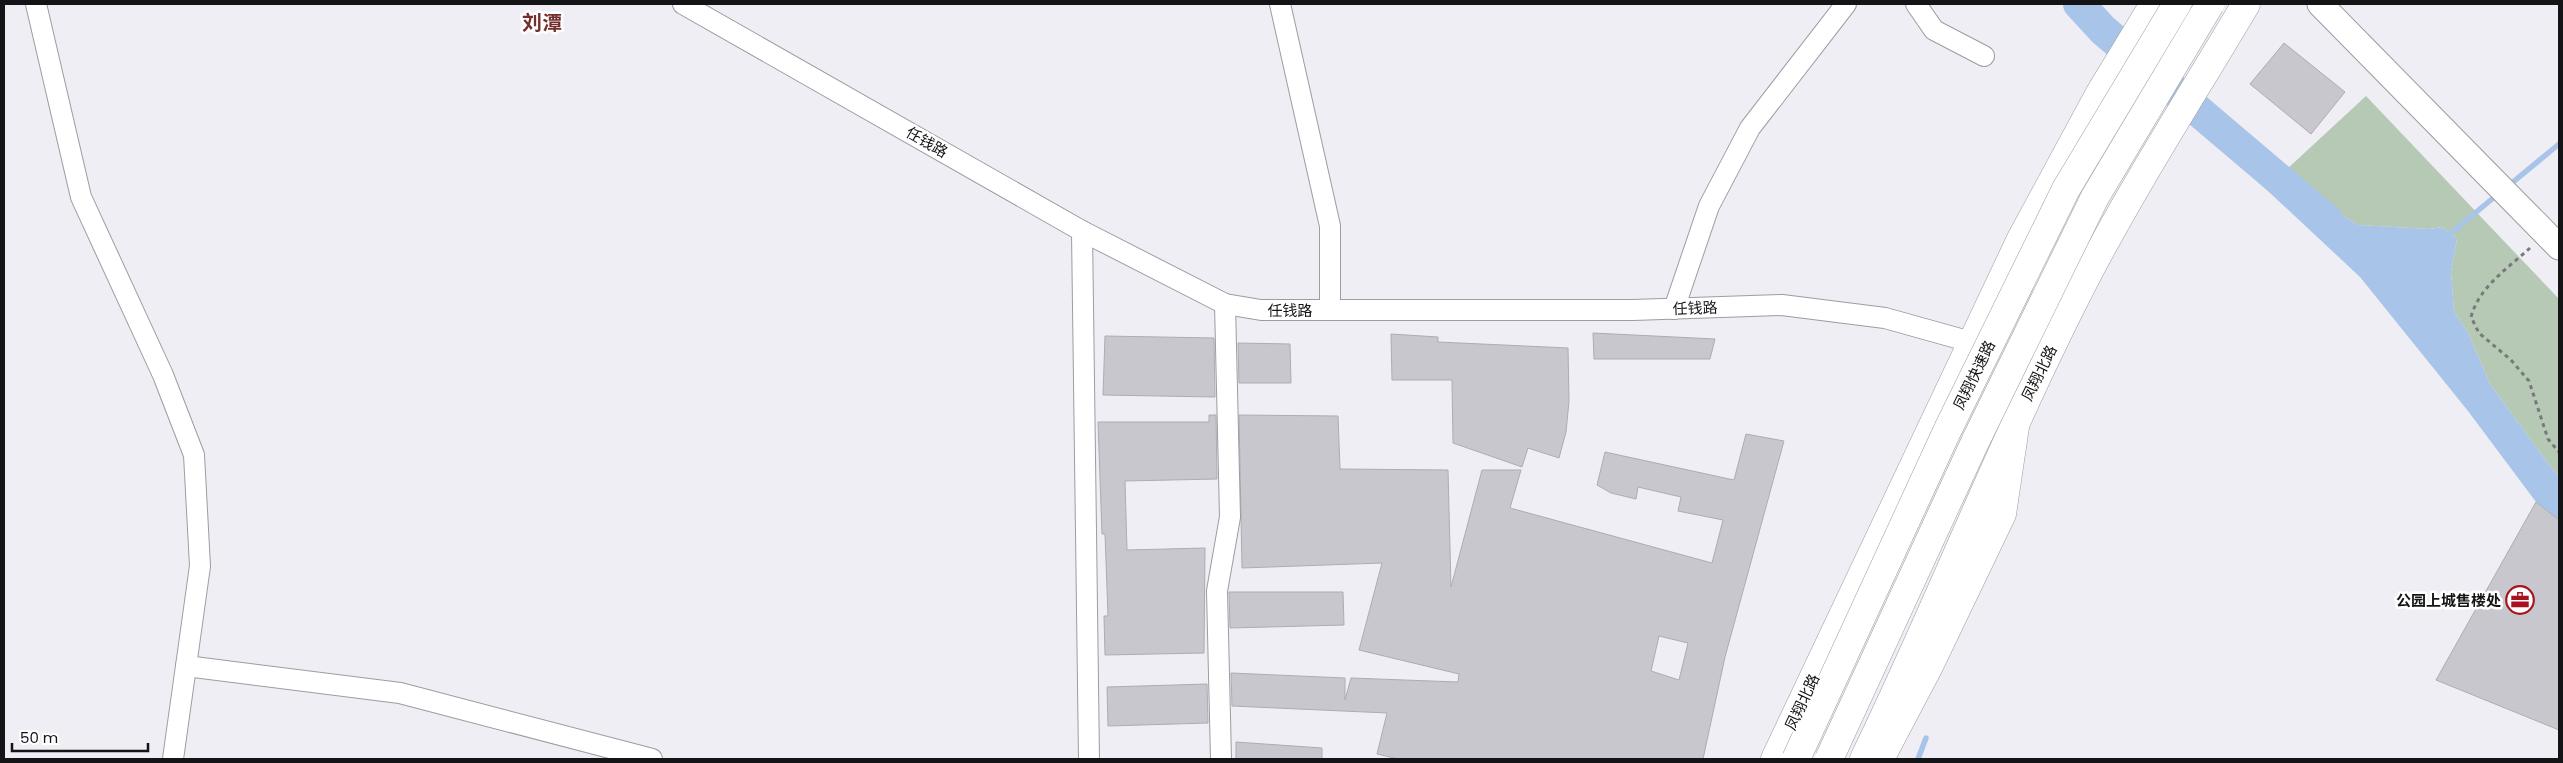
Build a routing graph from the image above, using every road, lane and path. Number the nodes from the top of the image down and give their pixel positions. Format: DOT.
graph roads {
  1 [pos="36,4"];
  2 [pos="683,4"];
  3 [pos="1280,4"];
  4 [pos="1846,4"];
  5 [pos="1916,4"];
  6 [pos="2177,4"];
  7 [pos="2210,4"];
  8 [pos="2246,4"];
  9 [pos="2320,4"];
  10 [pos="2150,10"];
  11 [pos="1984,56"];
  12 [pos="1082,231"];
  13 [pos="2553,240"];
  14 [pos="1225,304"];
  15 [pos="1674,309"];
  16 [pos="1330,310"];
  17 [pos="1971,342"];
  18 [pos="2016,420"];
  19 [pos="2559,452"];
  20 [pos="186,666"];
  21 [pos="173,759"];
  22 [pos="652,759"];
  23 [pos="1089,759"];
  24 [pos="1221,759"];
  25 [pos="1775,759"];
  26 [pos="1796,759"];
  27 [pos="1829,759"];
  28 [pos="1864,759"];
  29 [pos="1880,759"];
  1 -- 20 [label="street"];
  2 -- 12 [label="street, 任钱路"];
  3 -- 16 [label="street"];
  4 -- 15 [label="street"];
  5 -- 11 [label="street"];
  6 -- 26 [label="main road, 凤翔快速路, bridge"];
  7 -- 27 [label="main road, 凤翔快速路, bridge"];
  8 -- 18 [label="main road, 凤翔北路"];
  9 -- 13 [label="street"];
  10 -- 17 [label="main road, 凤翔北路"];
  12 -- 14 [label="street, 任钱路"];
  12 -- 23 [label="street"];
  13 -- 19 [label="path"];
  14 -- 16 [label="street, 任钱路"];
  14 -- 24 [label="street"];
  15 -- 16 [label="street, 任钱路"];
  15 -- 17 [label="street, 任钱路"];
  17 -- 25 [label="main road, 凤翔北路"];
  18 -- 28 [label="main road, 凤翔北路"];
  18 -- 29 [label="main road"];
  20 -- 21 [label="street"];
  20 -- 22 [label="street"];
}
